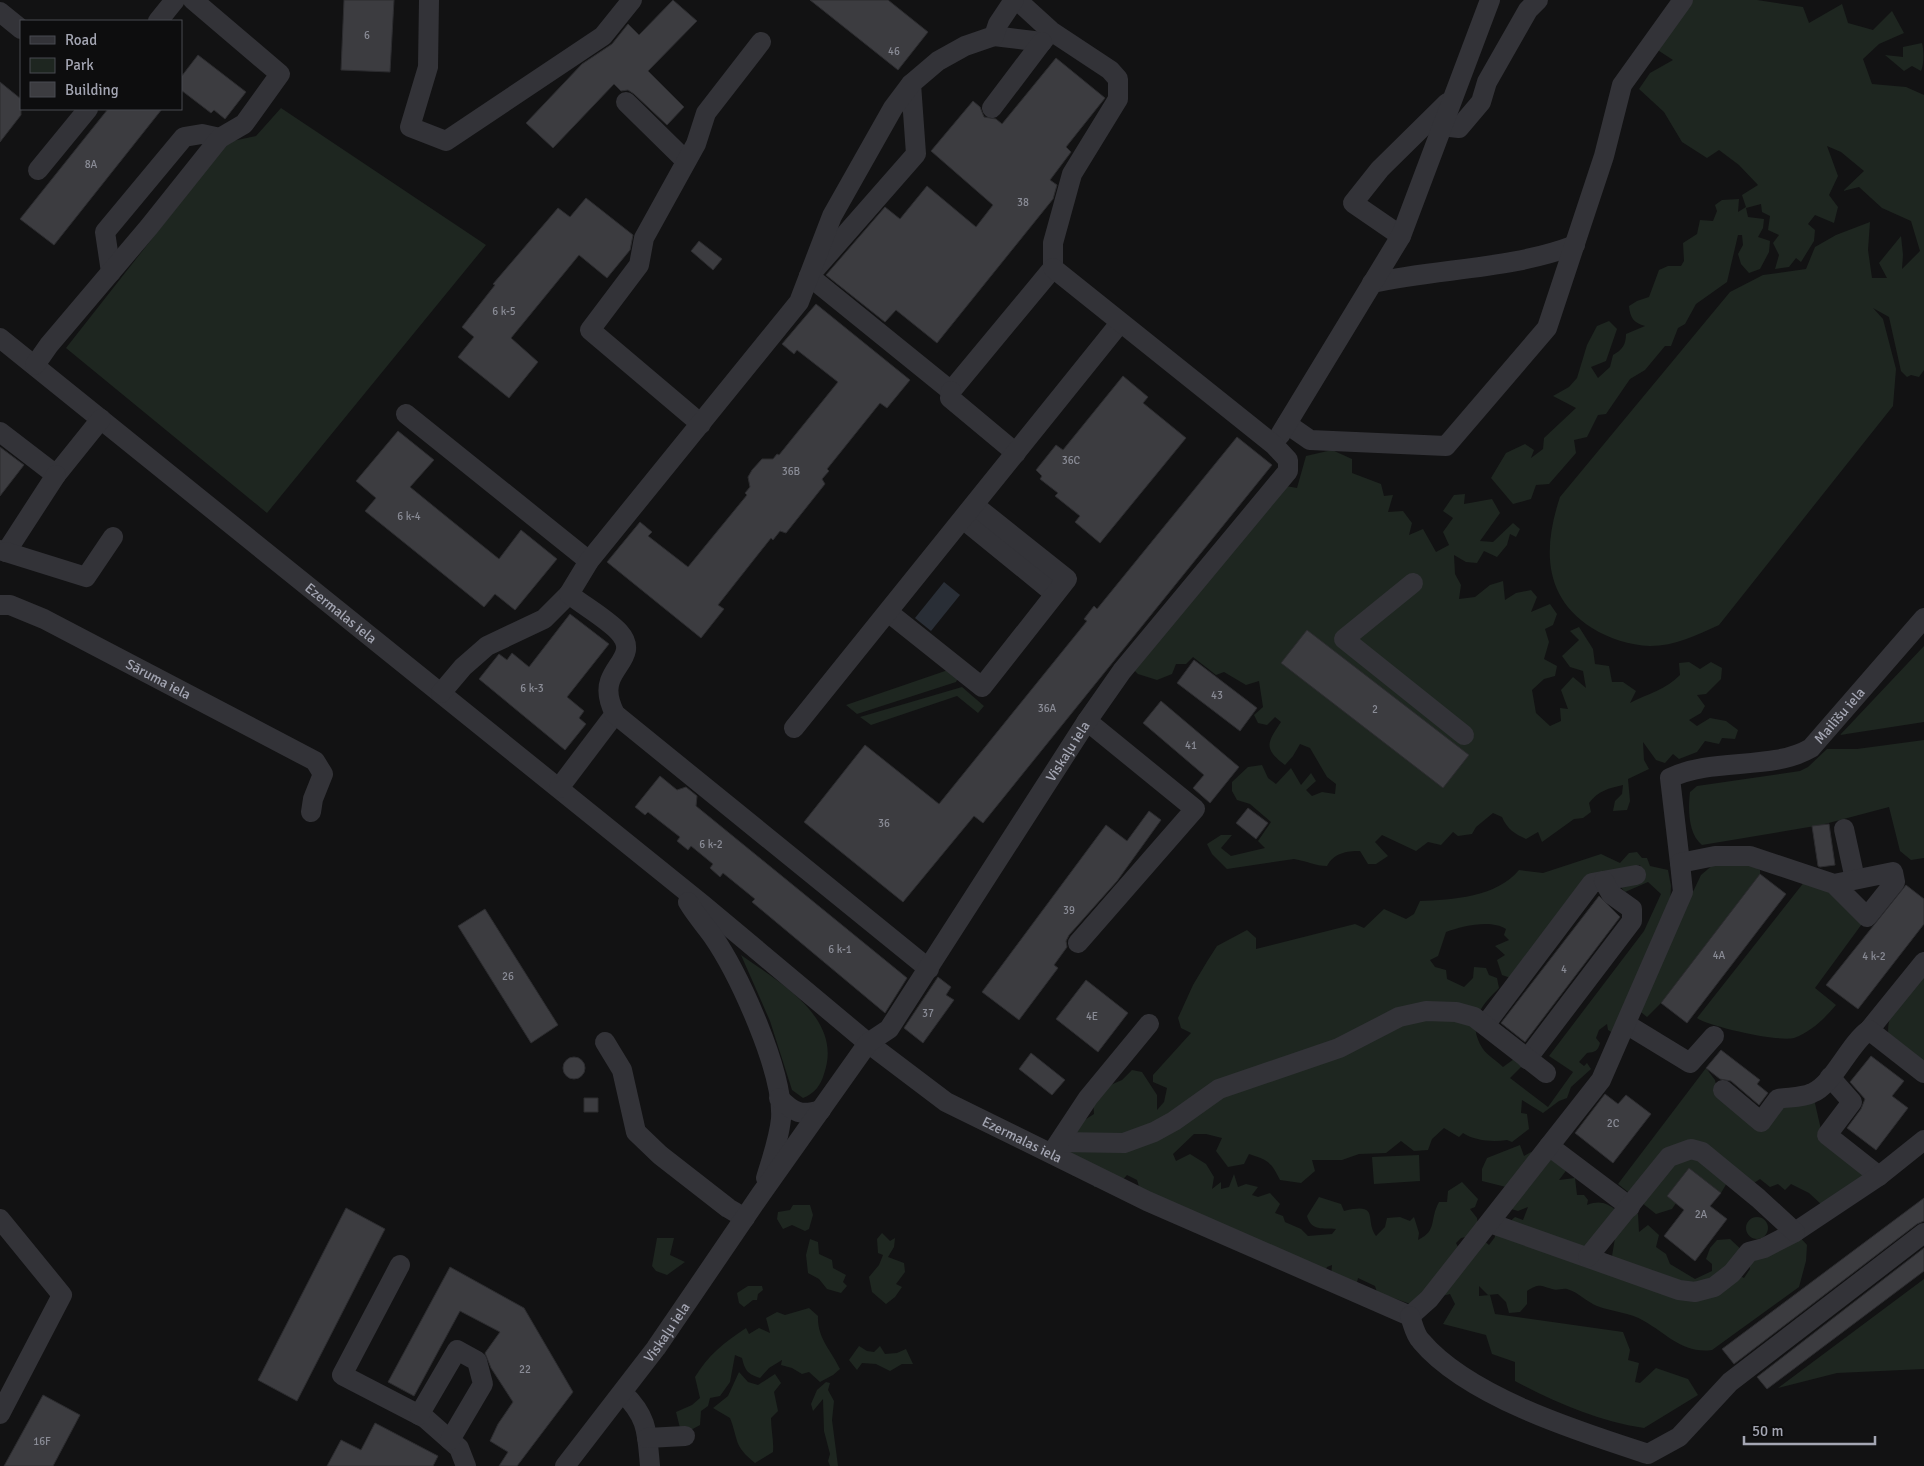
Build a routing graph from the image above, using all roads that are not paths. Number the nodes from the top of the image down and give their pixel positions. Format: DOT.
graph roads {
  1 [pos="175,0"];
  2 [pos="429,0"];
  3 [pos="632,0"];
  4 [pos="1016,0"];
  5 [pos="1490,0"];
  6 [pos="1538,0"];
  7 [pos="1684,0"];
  8 [pos="195,1"];
  9 [pos="0,12"];
  10 [pos="159,20"];
  11 [pos="20,28"];
  12 [pos="994,36"];
  13 [pos="1046,36"];
  14 [pos="761,42"];
  15 [pos="911,84"];
  16 [pos="1452,98"];
  17 [pos="626,102"];
  18 [pos="992,108"];
  19 [pos="87,110"];
  20 [pos="1441,126"];
  21 [pos="220,138"];
  22 [pos="686,161"];
  23 [pos="38,170"];
  24 [pos="1401,236"];
  25 [pos="1575,245"];
  26 [pos="1053,268"];
  27 [pos="111,272"];
  28 [pos="809,276"];
  29 [pos="1372,283"];
  30 [pos="1120,323"];
  31 [pos="0,338"];
  32 [pos="35,365"];
  33 [pos="951,391"];
  34 [pos="406,414"];
  35 [pos="102,419"];
  36 [pos="701,424"];
  37 [pos="1286,424"];
  38 [pos="0,432"];
  39 [pos="1274,445"];
  40 [pos="1016,453"];
  41 [pos="56,475"];
  42 [pos="969,512"];
  43 [pos="114,537"];
  44 [pos="3,551"];
  45 [pos="589,561"];
  46 [pos="1413,583"];
  47 [pos="569,594"];
  48 [pos="0,605"];
  49 [pos="888,612"];
  50 [pos="1924,618"];
  51 [pos="441,693"];
  52 [pos="615,714"];
  53 [pos="1087,722"];
  54 [pos="794,728"];
  55 [pos="1464,735"];
  56 [pos="558,788"];
  57 [pos="311,812"];
  58 [pos="1844,829"];
  59 [pos="1680,863"];
  60 [pos="1636,875"];
  61 [pos="1855,879"];
  62 [pos="1604,881"];
  63 [pos="1834,884"];
  64 [pos="680,889"];
  65 [pos="1078,943"];
  66 [pos="1924,962"];
  67 [pos="929,968"];
  68 [pos="1149,1024"];
  69 [pos="1626,1024"];
  70 [pos="1485,1025"];
  71 [pos="1869,1030"];
  72 [pos="1714,1036"];
  73 [pos="605,1042"];
  74 [pos="868,1043"];
  75 [pos="1527,1059"];
  76 [pos="1546,1073"];
  77 [pos="1924,1073"];
  78 [pos="1830,1077"];
  79 [pos="1723,1090"];
  80 [pos="779,1098"];
  81 [pos="821,1110"];
  82 [pos="1924,1140"];
  83 [pos="1549,1146"];
  84 [pos="1055,1148"];
  85 [pos="1879,1176"];
  86 [pos="761,1194"];
  87 [pos="1630,1207"];
  88 [pos="745,1218"];
  89 [pos="0,1219"];
  90 [pos="1490,1223"];
  91 [pos="1795,1232"];
  92 [pos="1924,1233"];
  93 [pos="1588,1257"];
  94 [pos="400,1265"];
  95 [pos="1410,1316"];
  96 [pos="623,1393"];
  97 [pos="0,1414"];
  98 [pos="419,1415"];
  99 [pos="685,1436"];
  100 [pos="648,1438"];
  101 [pos="450,1440"];
  102 [pos="466,1466"];
  103 [pos="565,1466"];
  104 [pos="650,1466"];
  1 -- 10 [label="street"];
  2 -- 3 [label="street"];
  4 -- 12 [label="street"];
  4 -- 13 [label="street"];
  5 -- 16 [label="street"];
  6 -- 20 [label="street"];
  7 -- 25 [label="street"];
  8 -- 21 [label="street"];
  9 -- 11 [label="street"];
  12 -- 13 [label="street"];
  12 -- 15 [label="street"];
  13 -- 18 [label="street"];
  13 -- 26 [label="street"];
  14 -- 22 [label="street"];
  15 -- 28 [label="street"];
  15 -- 28 [label="street"];
  16 -- 20 [label="street"];
  16 -- 24 [label="street"];
  17 -- 22 [label="street"];
  19 -- 23 [label="street"];
  20 -- 24 [label="street"];
  21 -- 27 [label="street"];
  21 -- 27 [label="street"];
  22 -- 36 [label="street"];
  24 -- 29 [label="street"];
  25 -- 29 [label="street"];
  25 -- 37 [label="street"];
  26 -- 30 [label="street"];
  26 -- 33 [label="street"];
  27 -- 32 [label="street"];
  28 -- 33 [label="street"];
  28 -- 36 [label="street"];
  29 -- 37 [label="street"];
  30 -- 39 [label="street"];
  30 -- 40 [label="street"];
  31 -- 32 [label="street, Ezermalas iela"];
  32 -- 35 [label="street, Ezermalas iela"];
  33 -- 40 [label="street"];
  34 -- 45 [label="street"];
  35 -- 41 [label="street"];
  35 -- 51 [label="street, Ezermalas iela"];
  36 -- 45 [label="street"];
  37 -- 39 [label="street"];
  38 -- 41 [label="street"];
  39 -- 53 [label="street, Viskaļu iela"];
  40 -- 42 [label="street"];
  41 -- 44 [label="street"];
  42 -- 49 [label="street"];
  42 -- 49 [label="street"];
  43 -- 44 [label="street"];
  45 -- 47 [label="street"];
  46 -- 55 [label="street"];
  47 -- 51 [label="street"];
  47 -- 52 [label="street"];
  48 -- 57 [label="street, Sāruma iela"];
  49 -- 54 [label="street"];
  50 -- 59 [label="street, Mailīšu iela"];
  51 -- 56 [label="street, Ezermalas iela"];
  52 -- 56 [label="street"];
  52 -- 67 [label="street"];
  53 -- 65 [label="street"];
  53 -- 67 [label="street, Viskaļu iela"];
  56 -- 64 [label="street, Ezermalas iela"];
  58 -- 61 [label="street"];
  59 -- 63 [label="street"];
  59 -- 69 [label="street"];
  60 -- 62 [label="street"];
  61 -- 63 [label="street"];
  61 -- 63 [label="street"];
  62 -- 70 [label="street"];
  62 -- 75 [label="street"];
  64 -- 74 [label="street, Ezermalas iela"];
  64 -- 80 [label="street, Ezermalas iela"];
  66 -- 71 [label="street"];
  67 -- 74 [label="street, Viskaļu iela"];
  68 -- 84 [label="street"];
  69 -- 72 [label="street"];
  69 -- 83 [label="street"];
  70 -- 75 [label="street"];
  70 -- 84 [label="street"];
  71 -- 77 [label="street"];
  71 -- 78 [label="street"];
  73 -- 88 [label="street"];
  74 -- 81 [label="street"];
  74 -- 84 [label="street, Ezermalas iela"];
  75 -- 76 [label="street"];
  78 -- 79 [label="street"];
  78 -- 85 [label="street"];
  80 -- 81 [label="street"];
  80 -- 86 [label="street, Ezermalas iela"];
  81 -- 86 [label="street"];
  82 -- 85 [label="street"];
  83 -- 87 [label="street"];
  83 -- 90 [label="street"];
  84 -- 95 [label="street, Ezermalas iela"];
  85 -- 91 [label="street"];
  86 -- 88 [label="street, Viskaļu iela"];
  87 -- 91 [label="street"];
  87 -- 93 [label="street"];
  88 -- 96 [label="street, Viskaļu iela"];
  89 -- 97 [label="street"];
  90 -- 93 [label="street"];
  90 -- 95 [label="street"];
  91 -- 93 [label="street"];
  92 -- 95 [label="street"];
  94 -- 98 [label="street"];
  96 -- 100 [label="street"];
  96 -- 103 [label="street, Viskaļu iela"];
  98 -- 101 [label="street"];
  98 -- 101 [label="street"];
  99 -- 100 [label="street"];
  100 -- 104 [label="street"];
  101 -- 102 [label="street"];
}
